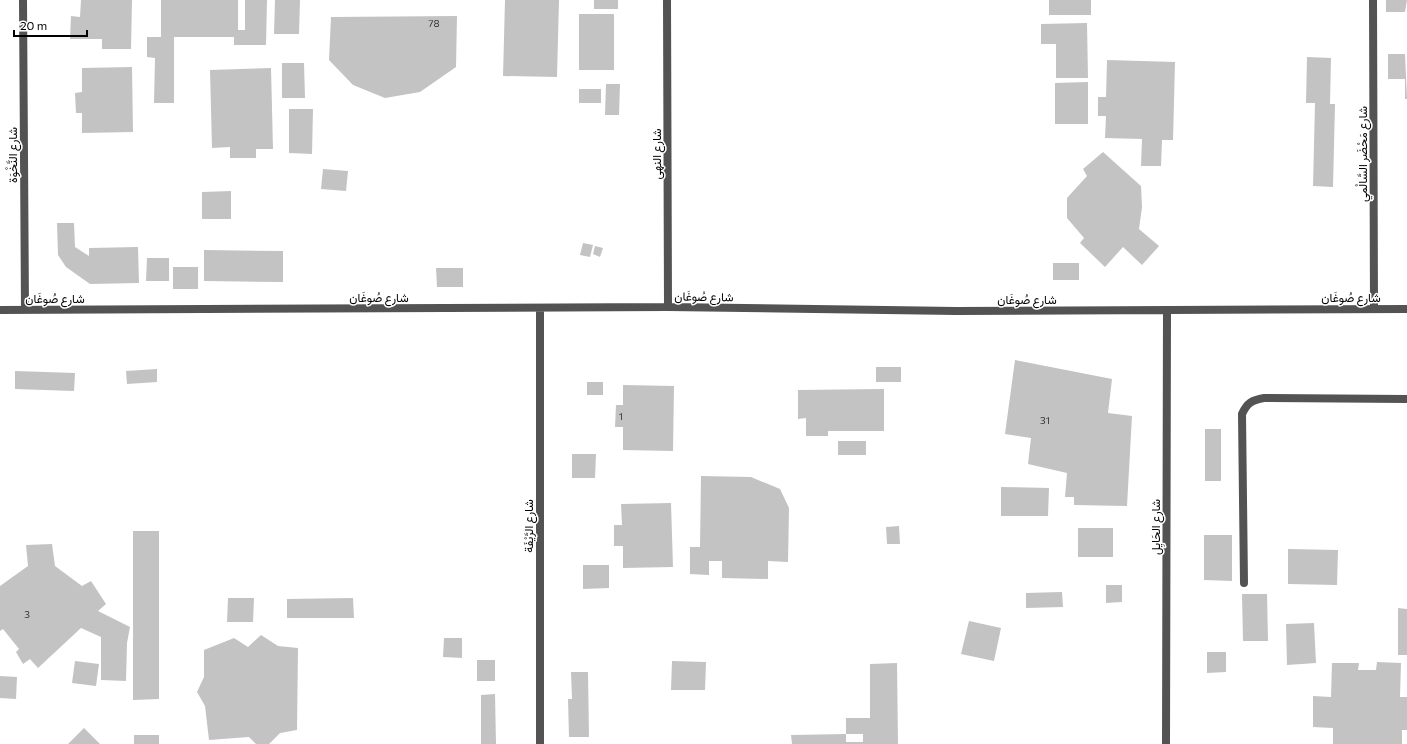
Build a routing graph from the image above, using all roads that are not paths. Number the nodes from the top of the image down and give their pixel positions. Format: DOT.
graph roads {
  1 [pos="23,0"];
  2 [pos="667,0"];
  3 [pos="1373,0"];
  4 [pos="668,307"];
  5 [pos="540,308"];
  6 [pos="1374,309"];
  7 [pos="1407,309"];
  8 [pos="0,310"];
  9 [pos="25,310"];
  10 [pos="1167,310"];
  11 [pos="1407,399"];
  12 [pos="1244,583"];
  13 [pos="540,744"];
  14 [pos="1166,744"];
  1 -- 9 [label="street, شارع النَّخْوَة"];
  2 -- 4 [label="street, شارع النهى"];
  3 -- 6 [label="street, شارع مَحْضَر السَّالْمي"];
  4 -- 5 [label="street, شارع صُوغَان"];
  4 -- 10 [label="street, شارع صُوغَان"];
  5 -- 9 [label="street, شارع صُوغَان"];
  5 -- 13 [label="street, شارع الرَّيْفَة"];
  6 -- 7 [label="street, شارع صُوغَان"];
  6 -- 10 [label="street, شارع صُوغَان"];
  8 -- 9 [label="street, شارع صُوغَان"];
  10 -- 14 [label="street, شارع الحَايِل"];
  11 -- 12 [label="street"];
}
